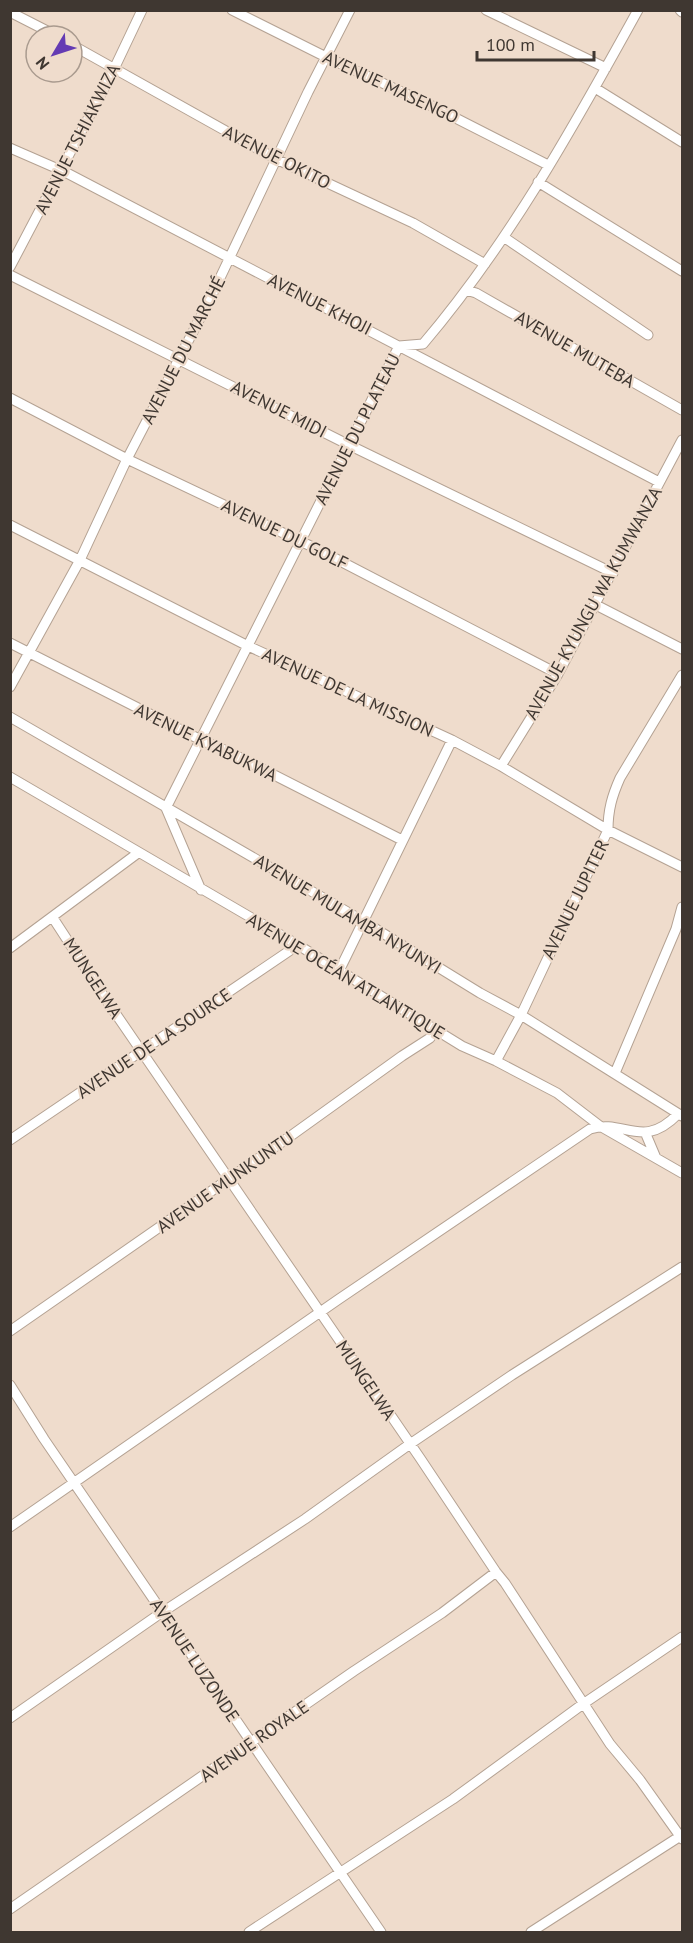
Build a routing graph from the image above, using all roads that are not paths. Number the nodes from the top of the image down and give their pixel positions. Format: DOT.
graph roads {
  1 [pos="142,10"];
  2 [pos="232,10"];
  3 [pos="350,10"];
  4 [pos="486,10"];
  5 [pos="638,10"];
  6 [pos="10,12"];
  7 [pos="34,24"];
  8 [pos="84,52"];
  9 [pos="326,57"];
  10 [pos="606,68"];
  11 [pos="114,69"];
  12 [pos="595,88"];
  13 [pos="682,142"];
  14 [pos="10,148"];
  15 [pos="276,159"];
  16 [pos="548,165"];
  17 [pos="61,170"];
  18 [pos="538,182"];
  19 [pos="505,238"];
  20 [pos="230,258"];
  21 [pos="485,264"];
  22 [pos="10,267"];
  23 [pos="682,271"];
  24 [pos="10,275"];
  25 [pos="466,290"];
  26 [pos="648,335"];
  27 [pos="399,346"];
  28 [pos="178,359"];
  29 [pos="10,398"];
  30 [pos="682,410"];
  31 [pos="682,440"];
  32 [pos="349,445"];
  33 [pos="127,459"];
  34 [pos="659,482"];
  35 [pos="10,525"];
  36 [pos="300,541"];
  37 [pos="80,560"];
  38 [pos="613,573"];
  39 [pos="596,605"];
  40 [pos="10,643"];
  41 [pos="246,645"];
  42 [pos="682,649"];
  43 [pos="30,653"];
  44 [pos="558,674"];
  45 [pos="682,675"];
  46 [pos="10,687"];
  47 [pos="10,717"];
  48 [pos="199,740"];
  49 [pos="452,740"];
  50 [pos="501,766"];
  51 [pos="10,777"];
  52 [pos="166,808"];
  53 [pos="608,830"];
  54 [pos="402,840"];
  55 [pos="138,853"];
  56 [pos="682,867"];
  57 [pos="201,890"];
  58 [pos="682,907"];
  59 [pos="53,918"];
  60 [pos="363,921"];
  61 [pos="298,945"];
  62 [pos="10,948"];
  63 [pos="339,971"];
  64 [pos="521,1015"];
  65 [pos="436,1029"];
  66 [pos="142,1052"];
  67 [pos="496,1061"];
  68 [pos="615,1073"];
  69 [pos="680,1115"];
  70 [pos="600,1126"];
  71 [pos="645,1132"];
  72 [pos="10,1140"];
  73 [pos="656,1158"];
  74 [pos="682,1173"];
  75 [pos="229,1179"];
  76 [pos="682,1267"];
  77 [pos="320,1312"];
  78 [pos="10,1331"];
  79 [pos="10,1385"];
  80 [pos="410,1444"];
  81 [pos="74,1483"];
  82 [pos="10,1527"];
  83 [pos="496,1572"];
  84 [pos="162,1612"];
  85 [pos="682,1637"];
  86 [pos="583,1704"];
  87 [pos="10,1718"];
  88 [pos="251,1743"];
  89 [pos="682,1837"];
  90 [pos="341,1874"];
  91 [pos="10,1909"];
  92 [pos="249,1932"];
  93 [pos="381,1932"];
  94 [pos="531,1932"];
  1 -- 11 [label="street, AVENUE TSHIAKWIZA"];
  2 -- 9 [label="street, AVENUE MASENGO"];
  3 -- 9 [label="street, AVENUE DU MARCHÉ"];
  4 -- 10 [label="street"];
  5 -- 10 [label="street, AVENUE DU PLATEAU"];
  6 -- 7 [label="street"];
  8 -- 11 [label="street, AVENUE OKITO"];
  9 -- 15 [label="street, AVENUE DU MARCHÉ"];
  9 -- 16 [label="street, AVENUE MASENGO"];
  10 -- 12 [label="street, AVENUE DU PLATEAU"];
  11 -- 15 [label="street, AVENUE OKITO"];
  11 -- 17 [label="street, AVENUE TSHIAKWIZA"];
  12 -- 13 [label="street"];
  12 -- 16 [label="street, AVENUE DU PLATEAU"];
  14 -- 17 [label="street, AVENUE KHOJI"];
  15 -- 20 [label="street, AVENUE DU MARCHÉ"];
  15 -- 21 [label="street, AVENUE OKITO"];
  16 -- 18 [label="street, AVENUE DU PLATEAU"];
  17 -- 20 [label="street, AVENUE KHOJI"];
  17 -- 22 [label="street, AVENUE TSHIAKWIZA"];
  18 -- 19 [label="street, AVENUE DU PLATEAU"];
  18 -- 23 [label="street"];
  19 -- 21 [label="street, AVENUE DU PLATEAU"];
  19 -- 26 [label="street"];
  20 -- 27 [label="street, AVENUE KHOJI"];
  20 -- 28 [label="street, AVENUE DU MARCHÉ"];
  21 -- 25 [label="street, AVENUE DU PLATEAU"];
  24 -- 28 [label="street, AVENUE MIDI"];
  25 -- 27 [label="street, AVENUE DU PLATEAU"];
  25 -- 30 [label="street, AVENUE MUTEBA"];
  27 -- 32 [label="street, AVENUE DU PLATEAU"];
  27 -- 34 [label="street, AVENUE KHOJI"];
  28 -- 32 [label="street, AVENUE MIDI"];
  28 -- 33 [label="street, AVENUE DU MARCHÉ"];
  29 -- 33 [label="street, AVENUE DU GOLF"];
  31 -- 34 [label="street, AVENUE KYUNGU WA KUMWANZA"];
  32 -- 36 [label="street, AVENUE DU PLATEAU"];
  32 -- 38 [label="street, AVENUE MIDI"];
  33 -- 36 [label="street, AVENUE DU GOLF"];
  33 -- 37 [label="street, AVENUE DU MARCHÉ"];
  34 -- 38 [label="street, AVENUE KYUNGU WA KUMWANZA"];
  35 -- 37 [label="street, AVENUE DE LA MISSION"];
  36 -- 41 [label="street, AVENUE DU PLATEAU"];
  36 -- 44 [label="street, AVENUE DU GOLF"];
  37 -- 41 [label="street, AVENUE DE LA MISSION"];
  37 -- 43 [label="street, AVENUE DU MARCHÉ"];
  38 -- 39 [label="street, AVENUE KYUNGU WA KUMWANZA"];
  39 -- 42 [label="street"];
  39 -- 44 [label="street, AVENUE KYUNGU WA KUMWANZA"];
  40 -- 43 [label="street, AVENUE KYABUKWA"];
  41 -- 48 [label="street, AVENUE DU PLATEAU"];
  41 -- 49 [label="street, AVENUE DE LA MISSION"];
  43 -- 46 [label="street, AVENUE DU MARCHÉ"];
  43 -- 48 [label="street, AVENUE KYABUKWA"];
  44 -- 50 [label="street, AVENUE KYUNGU WA KUMWANZA"];
  45 -- 53 [label="street, AVENUE JUPITER"];
  47 -- 52 [label="street, AVENUE MULAMBA NYUNYI"];
  48 -- 52 [label="street, AVENUE DU PLATEAU"];
  48 -- 54 [label="street, AVENUE KYABUKWA"];
  49 -- 50 [label="street, AVENUE DE LA MISSION"];
  49 -- 54 [label="street"];
  50 -- 53 [label="street, AVENUE DE LA MISSION"];
  51 -- 55 [label="street, AVENUE OCÉAN ATLANTIQUE"];
  52 -- 57 [label="street"];
  52 -- 60 [label="street, AVENUE MULAMBA NYUNYI"];
  53 -- 56 [label="street, AVENUE DE LA MISSION"];
  53 -- 64 [label="street, AVENUE JUPITER"];
  54 -- 60 [label="street"];
  55 -- 57 [label="street, AVENUE OCÉAN ATLANTIQUE"];
  55 -- 59 [label="street"];
  57 -- 61 [label="street, AVENUE OCÉAN ATLANTIQUE"];
  58 -- 68 [label="street"];
  59 -- 62 [label="street"];
  59 -- 66 [label="street, MUNGELWA"];
  60 -- 63 [label="street"];
  60 -- 64 [label="street, AVENUE MULAMBA NYUNYI"];
  61 -- 63 [label="street, AVENUE OCÉAN ATLANTIQUE"];
  61 -- 66 [label="street, AVENUE DE LA SOURCE"];
  63 -- 65 [label="street, AVENUE OCÉAN ATLANTIQUE"];
  64 -- 67 [label="street, AVENUE JUPITER"];
  64 -- 68 [label="street, AVENUE MULAMBA NYUNYI"];
  65 -- 67 [label="street, AVENUE OCÉAN ATLANTIQUE"];
  65 -- 75 [label="street, AVENUE MUNKUNTU"];
  66 -- 72 [label="street, AVENUE DE LA SOURCE"];
  66 -- 75 [label="street, MUNGELWA"];
  67 -- 70 [label="street, AVENUE OCÉAN ATLANTIQUE"];
  68 -- 69 [label="street, AVENUE MULAMBA NYUNYI"];
  69 -- 71 [label="street"];
  70 -- 71 [label="street"];
  70 -- 73 [label="street, AVENUE OCÉAN ATLANTIQUE"];
  70 -- 77 [label="street"];
  71 -- 73 [label="street"];
  73 -- 74 [label="street, AVENUE OCÉAN ATLANTIQUE"];
  75 -- 77 [label="street, MUNGELWA"];
  75 -- 78 [label="street, AVENUE MUNKUNTU"];
  76 -- 80 [label="street"];
  77 -- 80 [label="street, MUNGELWA"];
  77 -- 81 [label="street"];
  79 -- 81 [label="street, AVENUE LUZONDE"];
  80 -- 83 [label="street, MUNGELWA"];
  80 -- 84 [label="street"];
  81 -- 82 [label="street"];
  81 -- 84 [label="street, AVENUE LUZONDE"];
  83 -- 86 [label="street, MUNGELWA"];
  83 -- 88 [label="street, AVENUE ROYALE"];
  84 -- 87 [label="street"];
  84 -- 88 [label="street, AVENUE LUZONDE"];
  85 -- 86 [label="street"];
  86 -- 89 [label="street, MUNGELWA"];
  86 -- 90 [label="street"];
  88 -- 90 [label="street, AVENUE LUZONDE"];
  88 -- 91 [label="street, AVENUE ROYALE"];
  89 -- 94 [label="street"];
  90 -- 92 [label="street"];
  90 -- 93 [label="street, AVENUE LUZONDE"];
}
